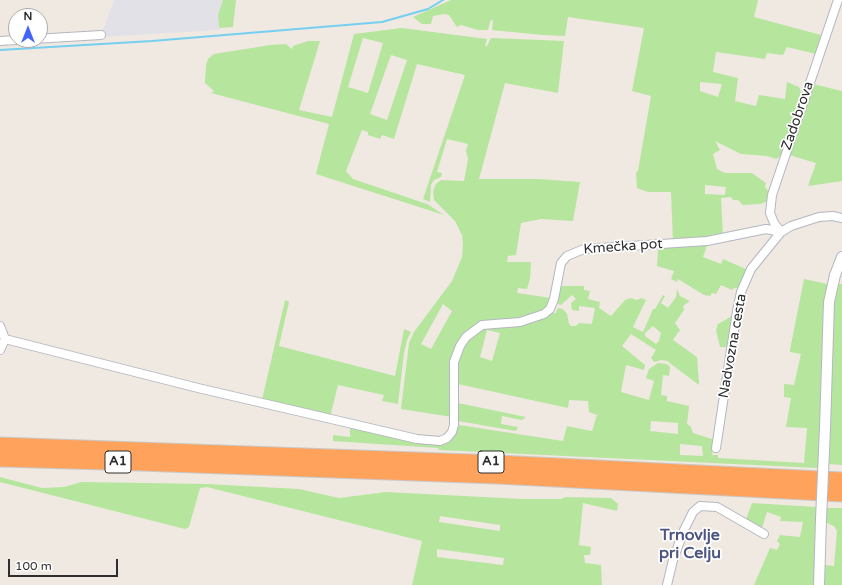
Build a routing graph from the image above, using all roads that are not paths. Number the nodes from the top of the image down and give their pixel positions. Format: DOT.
graph roads {
  1 [pos="838,0"];
  2 [pos="101,35"];
  3 [pos="0,41"];
  4 [pos="842,218"];
  5 [pos="781,232"];
  6 [pos="842,257"];
  7 [pos="0,326"];
  8 [pos="4,339"];
  9 [pos="0,350"];
  10 [pos="0,445"];
  11 [pos="716,448"];
  12 [pos="0,459"];
  13 [pos="842,480"];
  14 [pos="842,494"];
  15 [pos="764,534"];
  16 [pos="667,585"];
  17 [pos="819,585"];
  1 -- 5 [label="street, Zadobrova"];
  2 -- 3 [label="street"];
  4 -- 5 [label="street"];
  5 -- 8 [label="street, Kmečka pot"];
  5 -- 11 [label="street, Nadvozna cesta"];
  6 -- 17 [label="street, bridge"];
  7 -- 8 [label="street"];
  8 -- 9 [label="street"];
  10 -- 13 [label="highway, A1"];
  12 -- 14 [label="highway, A1"];
  15 -- 16 [label="street"];
}
